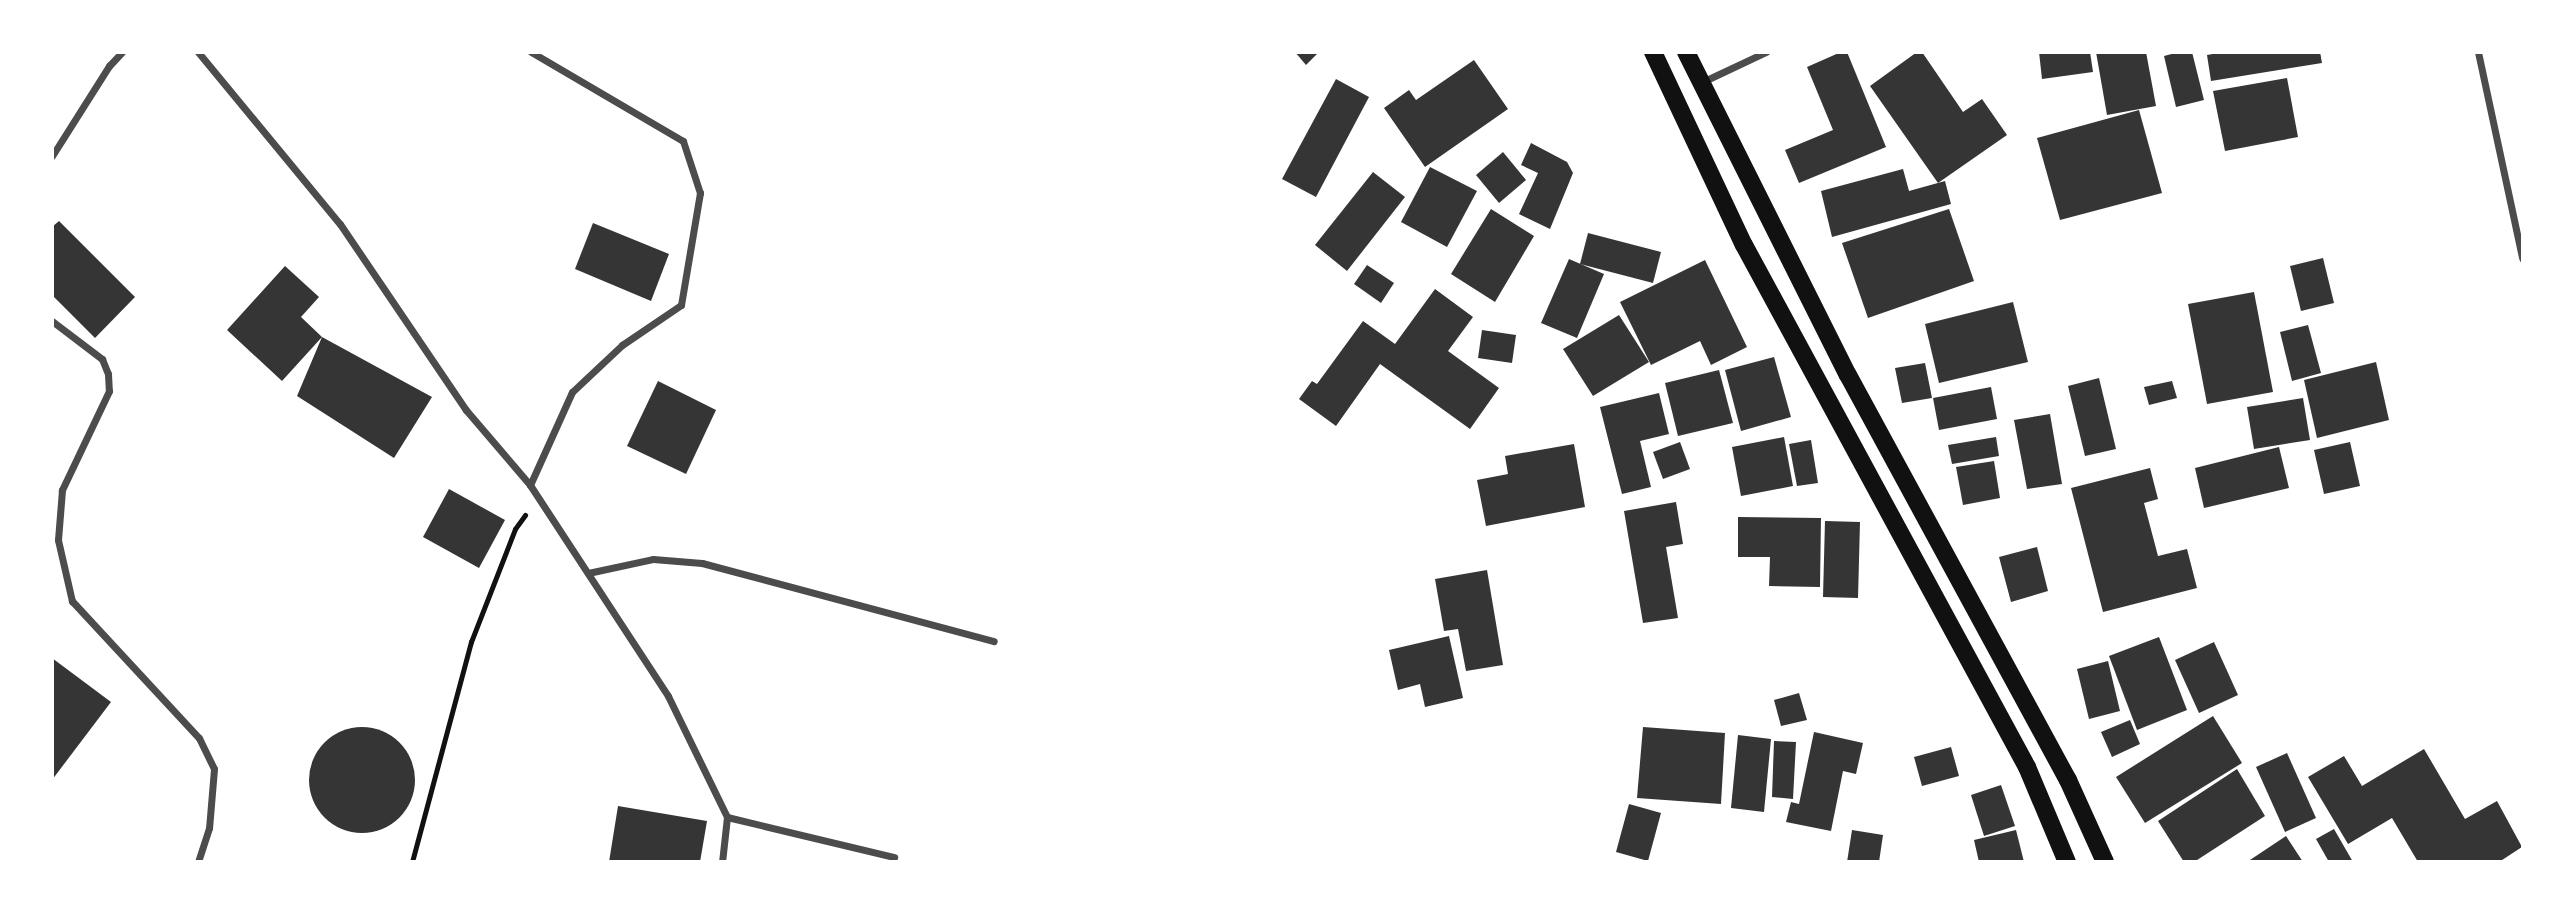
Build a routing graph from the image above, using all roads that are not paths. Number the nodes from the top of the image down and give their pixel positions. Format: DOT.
graph roads {
  1 [pos="122,52"];
  2 [pos="198,52"];
  3 [pos="531,52"];
  4 [pos="1653,52"];
  5 [pos="1686,52"];
  6 [pos="1766,52"];
  7 [pos="2478,52"];
  8 [pos="1698,84"];
  9 [pos="52,156"];
  10 [pos="2522,258"];
  11 [pos="52,321"];
  12 [pos="530,485"];
  13 [pos="588,573"];
  14 [pos="995,641"];
  15 [pos="727,817"];
  16 [pos="894,856"];
  17 [pos="198,862"];
  18 [pos="722,862"];
  19 [pos="2067,862"];
  20 [pos="2105,862"];
  1 -- 9 [label="street"];
  2 -- 12 [label="street"];
  3 -- 12 [label="street"];
  4 -- 19 [label="main road"];
  5 -- 8 [label="main road"];
  6 -- 8 [label="street"];
  7 -- 10 [label="street"];
  8 -- 20 [label="main road"];
  11 -- 17 [label="street"];
  12 -- 13 [label="street"];
  13 -- 14 [label="street"];
  13 -- 15 [label="street"];
  15 -- 16 [label="street"];
  15 -- 18 [label="street"];
}
